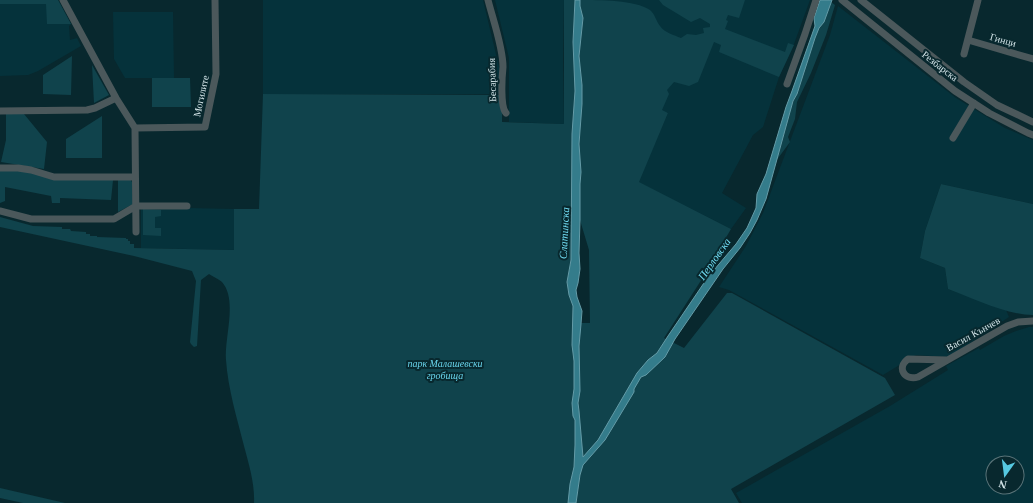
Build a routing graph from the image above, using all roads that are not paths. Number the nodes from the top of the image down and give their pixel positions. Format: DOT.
graph roads {
  1 [pos="62,0"];
  2 [pos="215,0"];
  3 [pos="488,0"];
  4 [pos="816,0"];
  5 [pos="842,0"];
  6 [pos="861,0"];
  7 [pos="978,0"];
  8 [pos="968,40"];
  9 [pos="964,54"];
  10 [pos="1033,59"];
  11 [pos="787,84"];
  12 [pos="116,98"];
  13 [pos="974,103"];
  14 [pos="0,111"];
  15 [pos="506,113"];
  16 [pos="1033,122"];
  17 [pos="134,128"];
  18 [pos="1033,135"];
  19 [pos="953,138"];
  20 [pos="0,168"];
  21 [pos="135,177"];
  22 [pos="136,206"];
  23 [pos="187,206"];
  24 [pos="0,211"];
  25 [pos="136,232"];
  26 [pos="1033,321"];
  27 [pos="947,360"];
  1 -- 12 [label="street"];
  2 -- 17 [label="street, Могилите"];
  3 -- 15 [label="street, Бесарабия"];
  4 -- 11 [label="street"];
  5 -- 13 [label="street, Резбарска"];
  6 -- 16 [label="street, Резбарска"];
  7 -- 8 [label="street"];
  8 -- 9 [label="street"];
  8 -- 10 [label="street, Гинци"];
  12 -- 14 [label="street"];
  12 -- 17 [label="street"];
  13 -- 18 [label="street, Резбарска"];
  13 -- 19 [label="street"];
  17 -- 21 [label="street"];
  20 -- 21 [label="street"];
  21 -- 22 [label="street"];
  22 -- 23 [label="street"];
  22 -- 24 [label="street"];
  22 -- 25 [label="street"];
  26 -- 27 [label="street, Васил Кънчев"];
  27 -- 27 [label="street, Васил Кънчев"];
}
